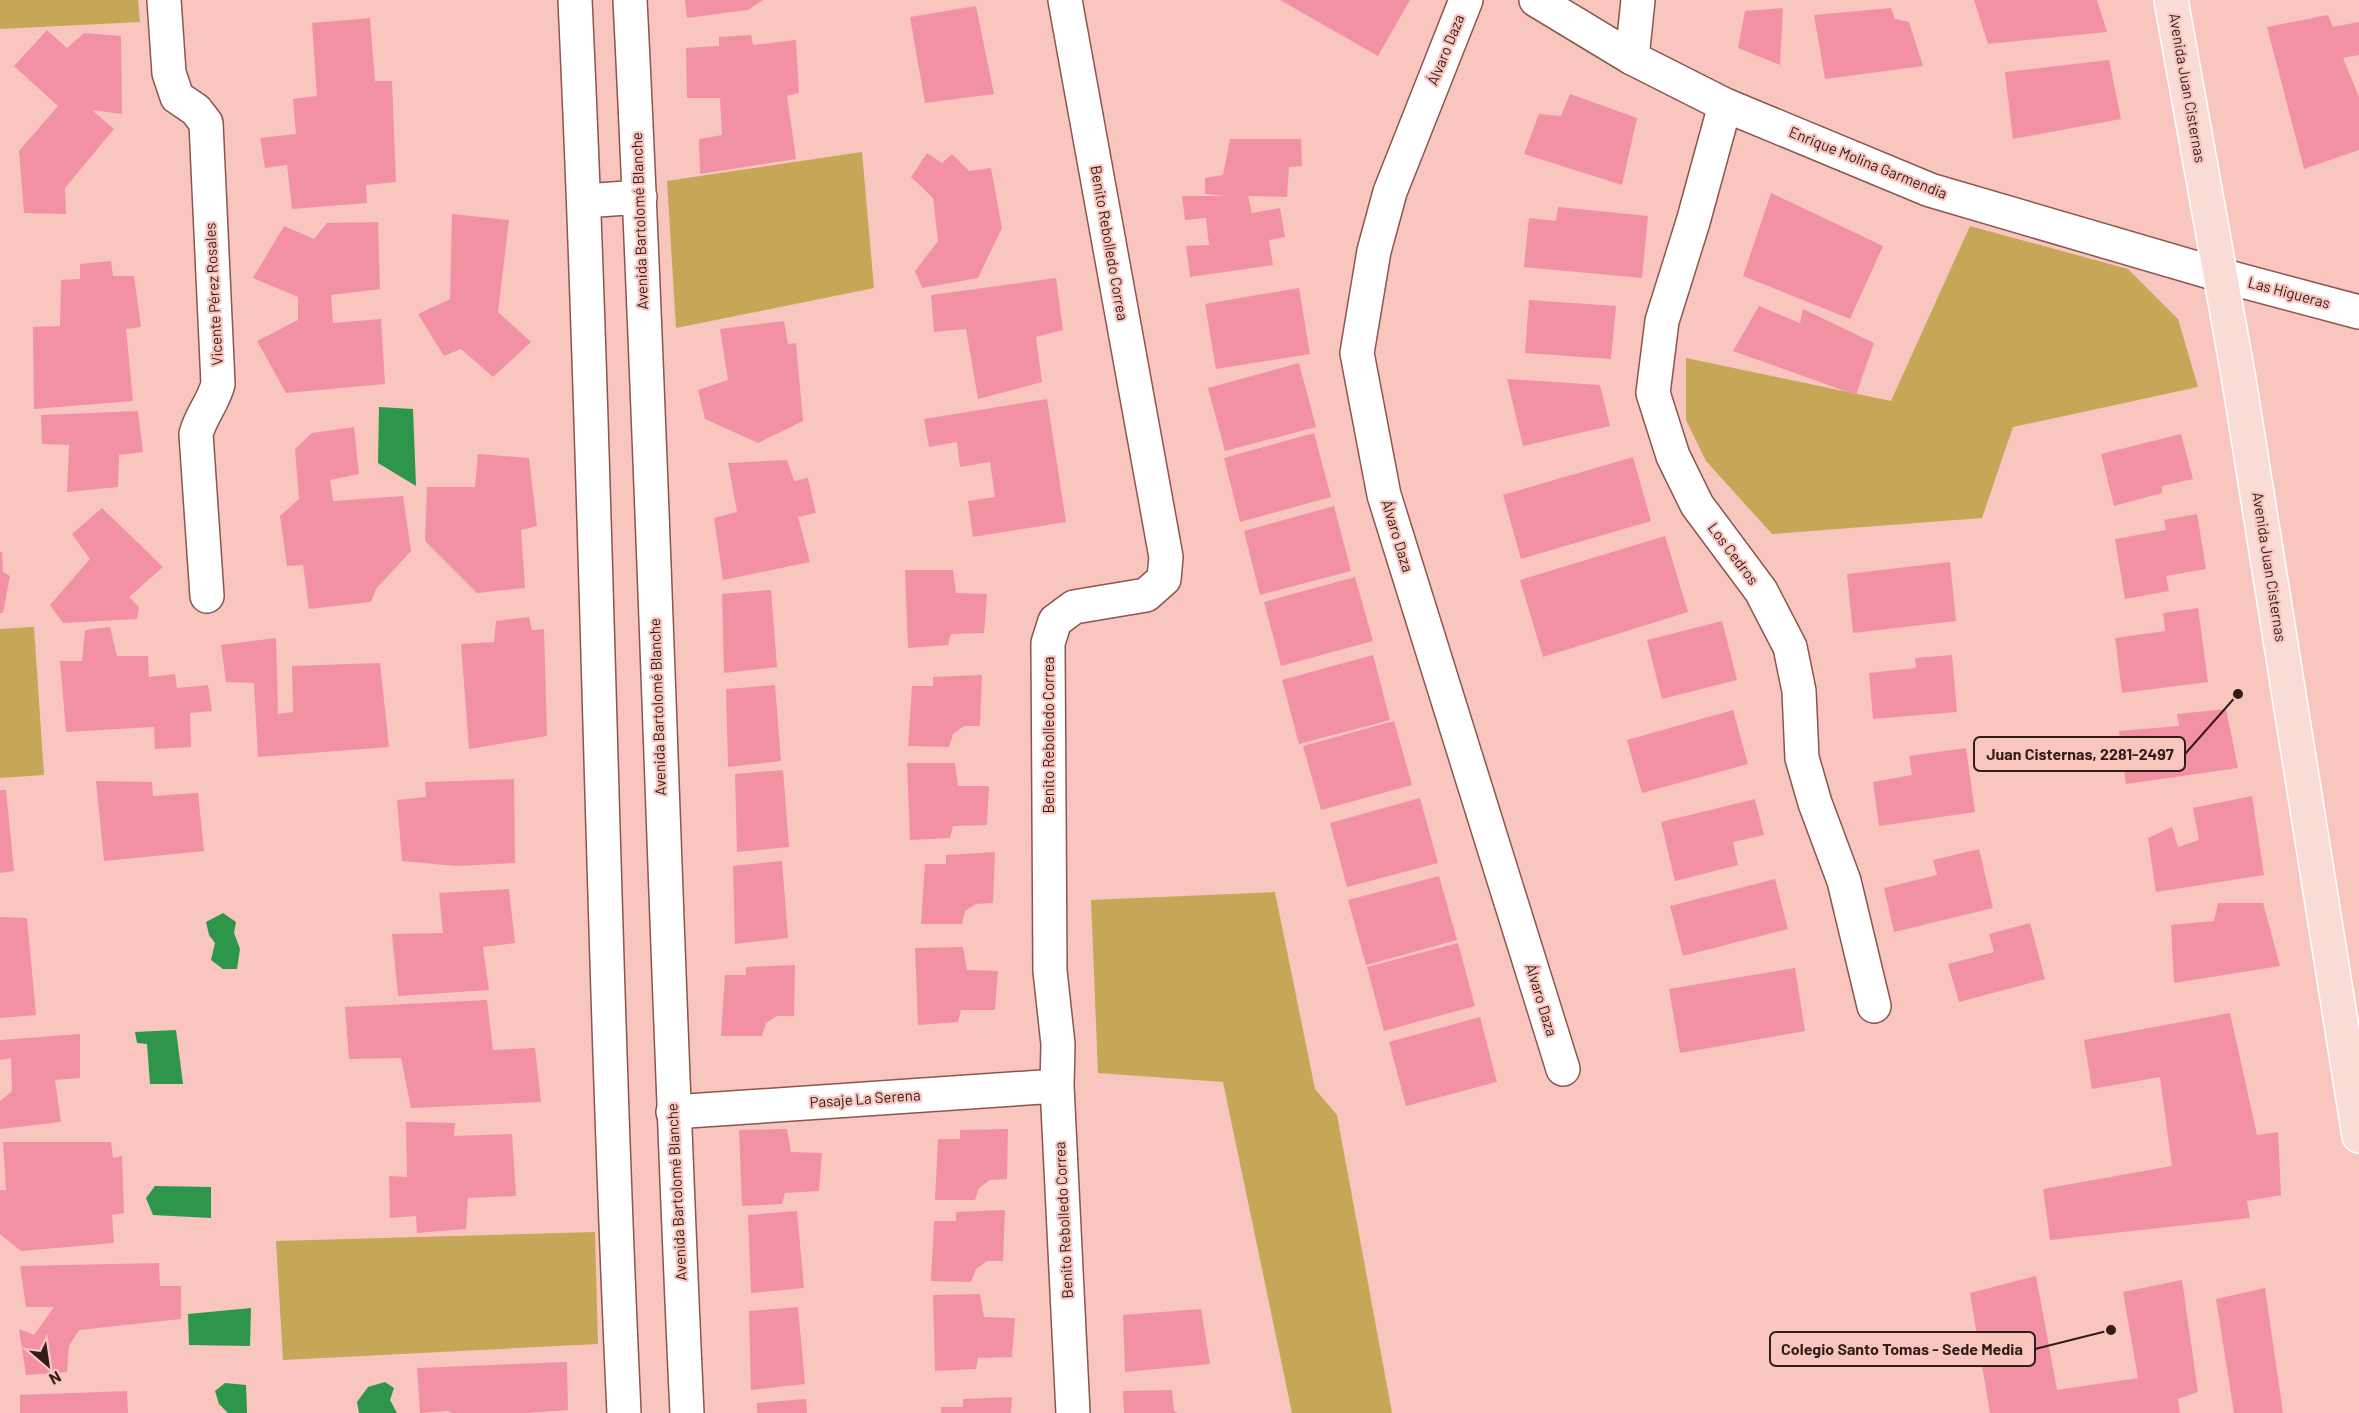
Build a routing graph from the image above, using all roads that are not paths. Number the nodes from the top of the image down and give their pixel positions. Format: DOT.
graph roads {
  1 [pos="164,0"];
  2 [pos="575,0"];
  3 [pos="630,0"];
  4 [pos="1065,0"];
  5 [pos="1466,0"];
  6 [pos="1536,0"];
  7 [pos="1638,0"];
  8 [pos="2171,0"];
  9 [pos="1632,58"];
  10 [pos="1725,105"];
  11 [pos="640,197"];
  12 [pos="584,201"];
  13 [pos="2220,275"];
  14 [pos="2359,312"];
  15 [pos="207,596"];
  16 [pos="1874,1006"];
  17 [pos="1563,1069"];
  18 [pos="1057,1086"];
  19 [pos="673,1112"];
  20 [pos="2359,1136"];
  21 [pos="624,1413"];
  22 [pos="687,1413"];
  23 [pos="1073,1413"];
  1 -- 15 [label="street, Vicente Pérez Rosales"];
  2 -- 12 [label="street"];
  3 -- 11 [label="street, Avenida Bartolomé Blanche"];
  4 -- 18 [label="street, Benito Rebolledo Correa"];
  5 -- 17 [label="street, Álvaro Daza"];
  6 -- 9 [label="street, Enrique Molina Garmendia"];
  7 -- 9 [label="street"];
  8 -- 13 [label="main road, Avenida Juan Cisternas"];
  9 -- 10 [label="street, Enrique Molina Garmendia"];
  10 -- 13 [label="street, Enrique Molina Garmendia"];
  10 -- 16 [label="street, Los Cedros"];
  11 -- 12 [label="street"];
  11 -- 19 [label="street, Avenida Bartolomé Blanche"];
  12 -- 21 [label="street"];
  13 -- 14 [label="street, Las Higueras"];
  13 -- 20 [label="main road, Avenida Juan Cisternas"];
  18 -- 19 [label="street, Pasaje La Serena"];
  18 -- 23 [label="street, Benito Rebolledo Correa"];
  19 -- 22 [label="street, Avenida Bartolomé Blanche"];
}
